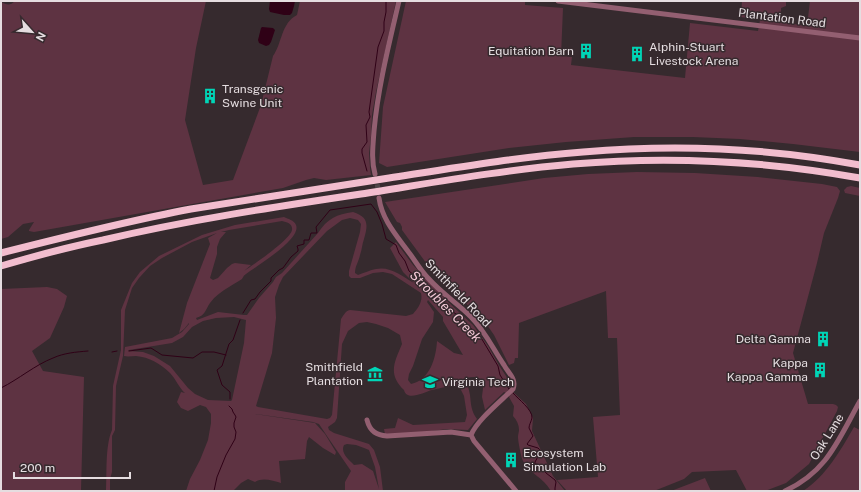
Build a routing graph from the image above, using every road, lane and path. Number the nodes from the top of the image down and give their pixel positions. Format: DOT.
graph roads {
  1 [pos="399,1"];
  2 [pos="558,1"];
  3 [pos="860,38"];
  4 [pos="860,165"];
  5 [pos="375,174"];
  6 [pos="860,178"];
  7 [pos="379,198"];
  8 [pos="1,254"];
  9 [pos="1,266"];
  10 [pos="860,401"];
  11 [pos="368,420"];
  12 [pos="471,435"];
  13 [pos="516,491"];
  14 [pos="785,491"];
  1 -- 5 [label="street"];
  2 -- 3 [label="street, Plantation Road"];
  4 -- 8 [label="highway"];
  6 -- 9 [label="highway"];
  7 -- 12 [label="street, Smithfield Road"];
  10 -- 14 [label="street, Oak Lane"];
  11 -- 12 [label="street"];
  12 -- 13 [label="street"];
}
